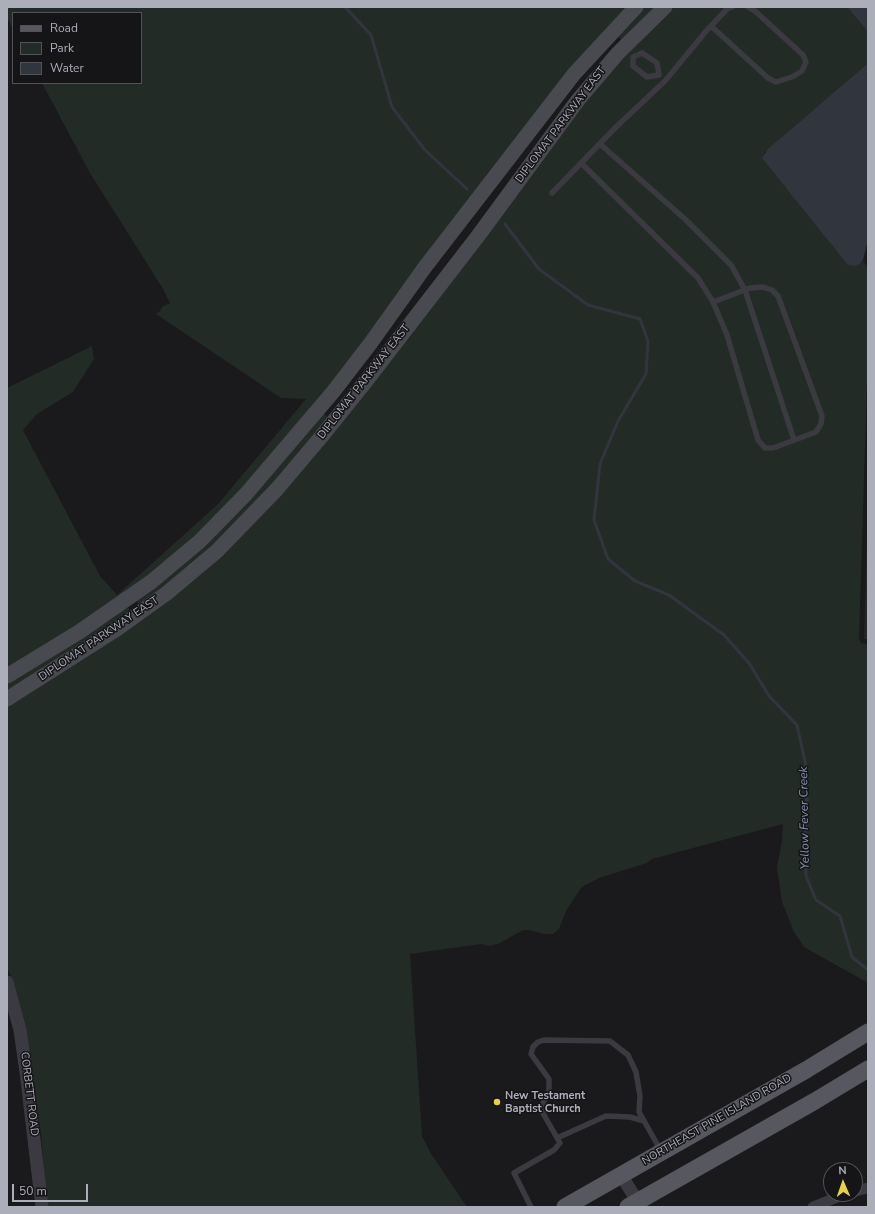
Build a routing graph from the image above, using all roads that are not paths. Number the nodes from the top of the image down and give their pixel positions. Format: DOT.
graph roads {
  1 [pos="636,7"];
  2 [pos="665,7"];
  3 [pos="732,7"];
  4 [pos="748,7"];
  5 [pos="711,26"];
  6 [pos="609,36"];
  7 [pos="628,53"];
  8 [pos="659,75"];
  9 [pos="665,81"];
  10 [pos="600,144"];
  11 [pos="581,163"];
  12 [pos="552,193"];
  13 [pos="745,290"];
  14 [pos="713,302"];
  15 [pos="327,400"];
  16 [pos="342,411"];
  17 [pos="794,440"];
  18 [pos="129,598"];
  19 [pos="139,614"];
  20 [pos="7,676"];
  21 [pos="7,699"];
  22 [pos="7,985"];
  23 [pos="868,1032"];
  24 [pos="868,1069"];
  25 [pos="644,1121"];
  26 [pos="557,1138"];
  27 [pos="662,1152"];
  28 [pos="621,1175"];
  29 [pos="825,1202"];
  30 [pos="636,1205"];
  31 [pos="42,1207"];
  32 [pos="531,1207"];
  33 [pos="565,1207"];
  34 [pos="813,1207"];
  1 -- 6 [label="main road, DIPLOMAT PARKWAY EAST"];
  2 -- 7 [label="main road, DIPLOMAT PARKWAY EAST"];
  3 -- 5 [label="lane"];
  4 -- 5 [label="lane"];
  5 -- 9 [label="lane"];
  6 -- 7 [label="main road"];
  6 -- 15 [label="main road, DIPLOMAT PARKWAY EAST"];
  7 -- 8 [label="lane"];
  7 -- 8 [label="lane"];
  7 -- 16 [label="main road, DIPLOMAT PARKWAY EAST"];
  8 -- 9 [label="lane"];
  9 -- 10 [label="lane"];
  10 -- 11 [label="lane"];
  10 -- 13 [label="lane"];
  11 -- 12 [label="lane"];
  11 -- 14 [label="lane"];
  13 -- 14 [label="lane"];
  13 -- 17 [label="lane"];
  13 -- 17 [label="lane"];
  14 -- 17 [label="lane"];
  15 -- 16 [label="main road"];
  15 -- 18 [label="main road, DIPLOMAT PARKWAY EAST"];
  16 -- 19 [label="main road, DIPLOMAT PARKWAY EAST"];
  18 -- 19 [label="main road"];
  18 -- 20 [label="main road, DIPLOMAT PARKWAY EAST"];
  19 -- 21 [label="main road, DIPLOMAT PARKWAY EAST"];
  22 -- 31 [label="street, CORBETT ROAD"];
  23 -- 27 [label="main road, NORTHEAST PINE ISLAND ROAD"];
  24 -- 30 [label="main road"];
  25 -- 26 [label="lane"];
  25 -- 26 [label="lane"];
  25 -- 27 [label="lane"];
  26 -- 32 [label="lane"];
  27 -- 28 [label="main road, NORTHEAST PINE ISLAND ROAD"];
  28 -- 30 [label="street"];
  28 -- 33 [label="main road, NORTHEAST PINE ISLAND ROAD"];
  29 -- 34 [label="street"];
}
